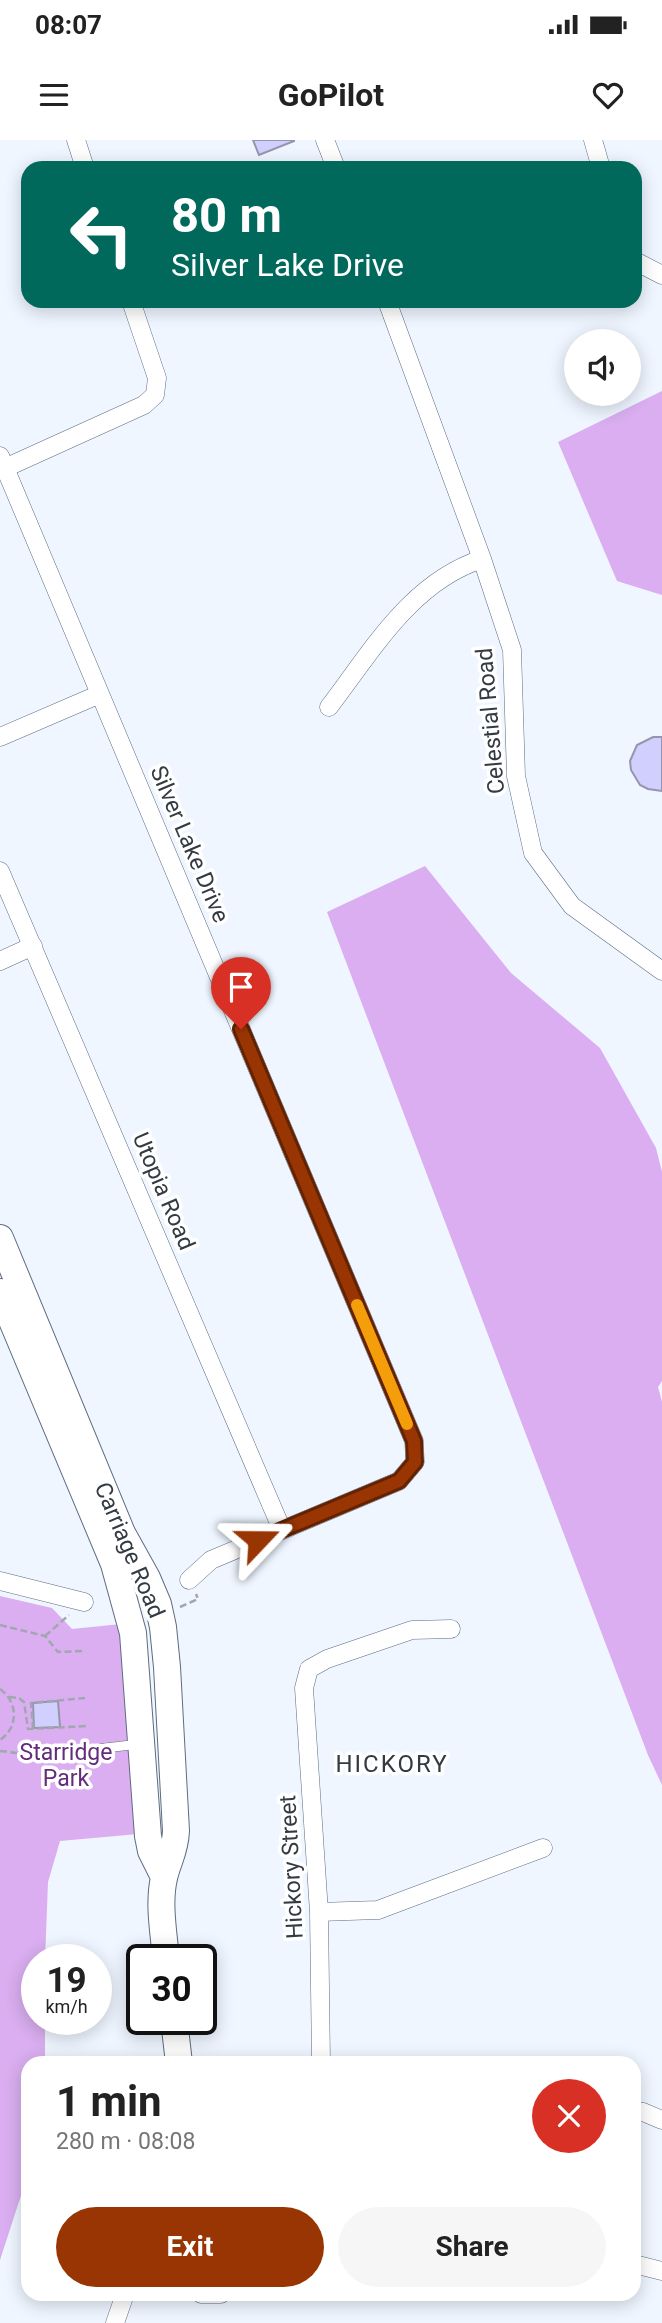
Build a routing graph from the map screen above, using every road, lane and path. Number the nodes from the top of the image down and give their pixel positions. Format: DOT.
graph roads {
  1 [pos="76,140"];
  2 [pos="325,140"];
  3 [pos="593,140"];
  4 [pos="83,161"];
  5 [pos="333,161"];
  6 [pos="598,161"];
  7 [pos="642,265"];
  8 [pos="662,275"];
  9 [pos="133,308"];
  10 [pos="390,308"];
  11 [pos="2,462"];
  12 [pos="482,559"];
  13 [pos="100,694"];
  14 [pos="329,707"];
  15 [pos="0,737"];
  16 [pos="0,871"];
  17 [pos="33,946"];
  18 [pos="0,961"];
  19 [pos="662,971"];
  20 [pos="0,1238"];
  21 [pos="0,1292"];
  22 [pos="107,1522"];
  23 [pos="282,1530"];
  24 [pos="189,1580"];
  25 [pos="0,1581"];
  26 [pos="84,1602"];
  27 [pos="171,1612"];
  28 [pos="65,1618"];
  29 [pos="0,1625"];
  30 [pos="451,1629"];
  31 [pos="45,1636"];
  32 [pos="82,1651"];
  33 [pos="0,1689"];
  34 [pos="9,1697"];
  35 [pos="85,1698"];
  36 [pos="88,1726"];
  37 [pos="33,1729"];
  38 [pos="0,1740"];
  39 [pos="171,1741"];
  40 [pos="141,1744"];
  41 [pos="89,1750"];
  42 [pos="0,1751"];
  43 [pos="17,1753"];
  44 [pos="543,1848"];
  45 [pos="164,1878"];
  46 [pos="320,1912"];
  47 [pos="165,1944"];
  48 [pos="176,2035"];
  49 [pos="178,2056"];
  50 [pos="321,2056"];
  51 [pos="641,2112"];
  52 [pos="662,2120"];
  53 [pos="641,2266"];
  54 [pos="662,2271"];
  55 [pos="123,2301"];
  56 [pos="115,2323"];
  1 -- 4 [label="street"];
  2 -- 5 [label="street"];
  3 -- 6 [label="street"];
  7 -- 8 [label="street"];
  9 -- 11 [label="street"];
  10 -- 12 [label="street, Celestial Road"];
  11 -- 13 [label="street, Silver Lake Drive"];
  12 -- 14 [label="street"];
  12 -- 19 [label="street, Celestial Road"];
  13 -- 15 [label="street"];
  13 -- 23 [label="street, Silver Lake Drive"];
  16 -- 17 [label="street, Utopia Road"];
  17 -- 18 [label="street"];
  17 -- 23 [label="street, Utopia Road"];
  20 -- 22 [label="street, Carriage Road"];
  21 -- 22 [label="street, Carriage Road"];
  22 -- 39 [label="street, Carriage Road"];
  22 -- 40 [label="street, Carriage Road"];
  23 -- 24 [label="street"];
  24 -- 27 [label="path"];
  25 -- 26 [label="street"];
  28 -- 31 [label="path"];
  29 -- 31 [label="path"];
  30 -- 46 [label="street, Hickory Street"];
  31 -- 32 [label="path"];
  33 -- 34 [label="path"];
  34 -- 37 [label="path"];
  34 -- 38 [label="path"];
  35 -- 37 [label="path"];
  36 -- 37 [label="path"];
  39 -- 40 [label="street"];
  39 -- 45 [label="street, Carriage Road"];
  40 -- 41 [label="lane"];
  40 -- 45 [label="street, Carriage Road"];
  42 -- 43 [label="path"];
  44 -- 46 [label="street"];
  45 -- 47 [label="street, Carriage Road"];
  46 -- 50 [label="street, Hickory Street"];
  48 -- 49 [label="street"];
  51 -- 52 [label="street"];
  53 -- 54 [label="street"];
  55 -- 56 [label="street"];
}
